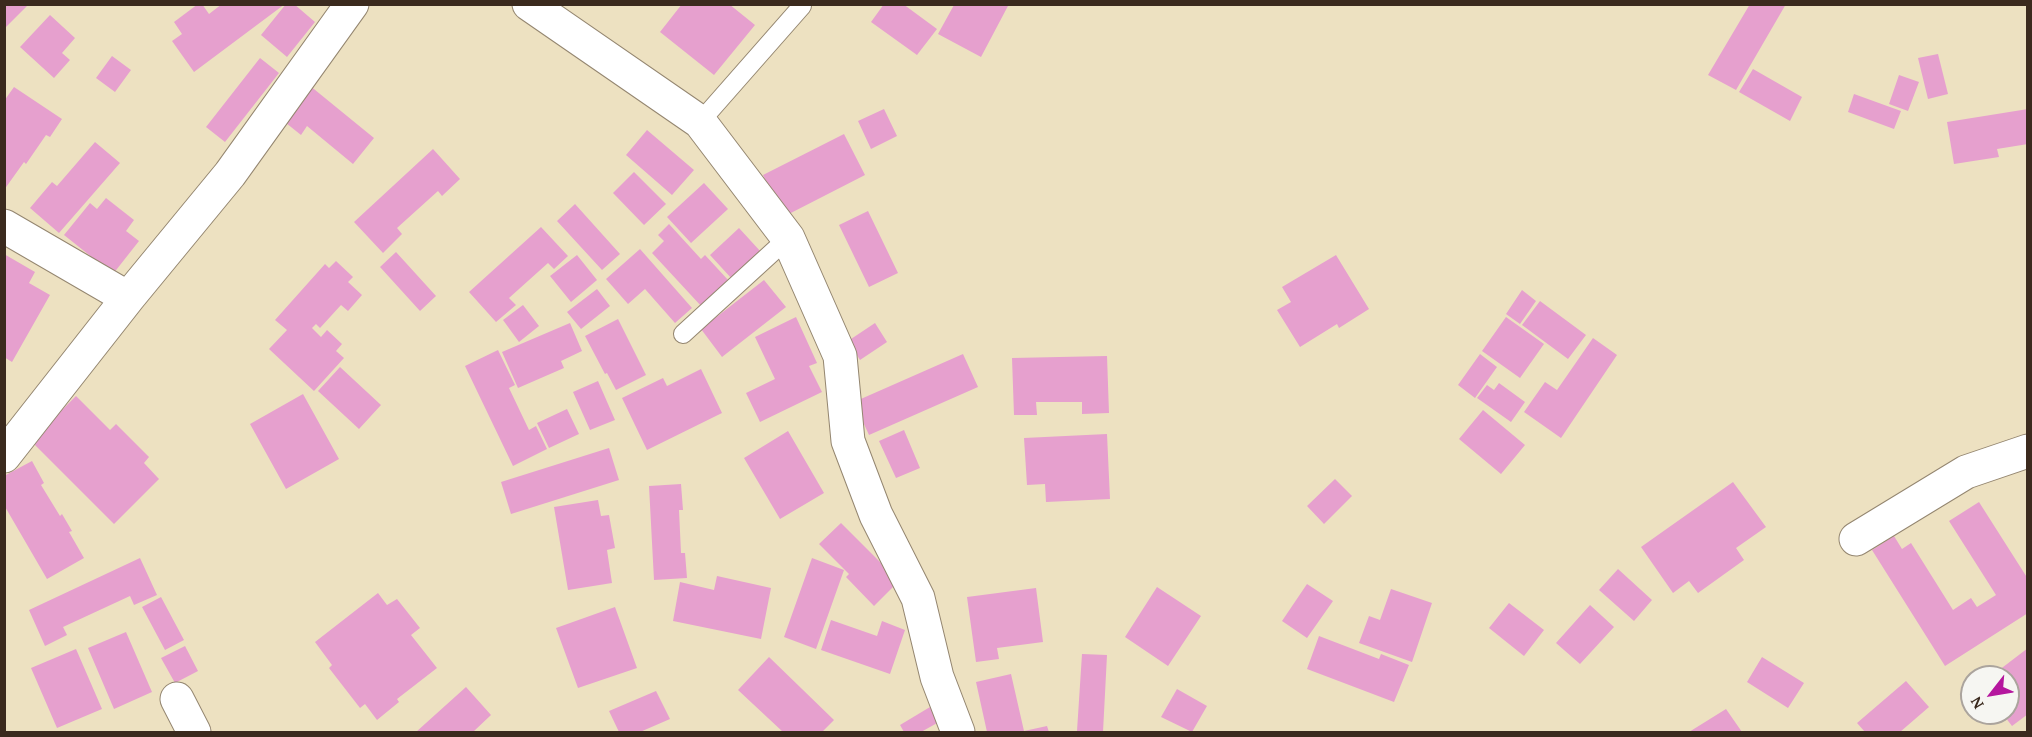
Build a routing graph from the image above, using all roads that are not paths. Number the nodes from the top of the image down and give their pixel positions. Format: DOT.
graph roads {
  1 [pos="352,4"];
  2 [pos="529,4"];
  3 [pos="802,6"];
  4 [pos="700,122"];
  5 [pos="4,226"];
  6 [pos="788,238"];
  7 [pos="128,298"];
  8 [pos="683,334"];
  9 [pos="2028,451"];
  10 [pos="4,456"];
  11 [pos="1856,539"];
  12 [pos="177,699"];
  13 [pos="194,732"];
  14 [pos="958,732"];
  1 -- 7 [label="street"];
  2 -- 4 [label="street"];
  3 -- 4 [label="lane"];
  4 -- 6 [label="street"];
  5 -- 7 [label="street"];
  6 -- 8 [label="lane"];
  6 -- 14 [label="street"];
  7 -- 10 [label="street"];
  9 -- 11 [label="street"];
  12 -- 13 [label="street"];
}
